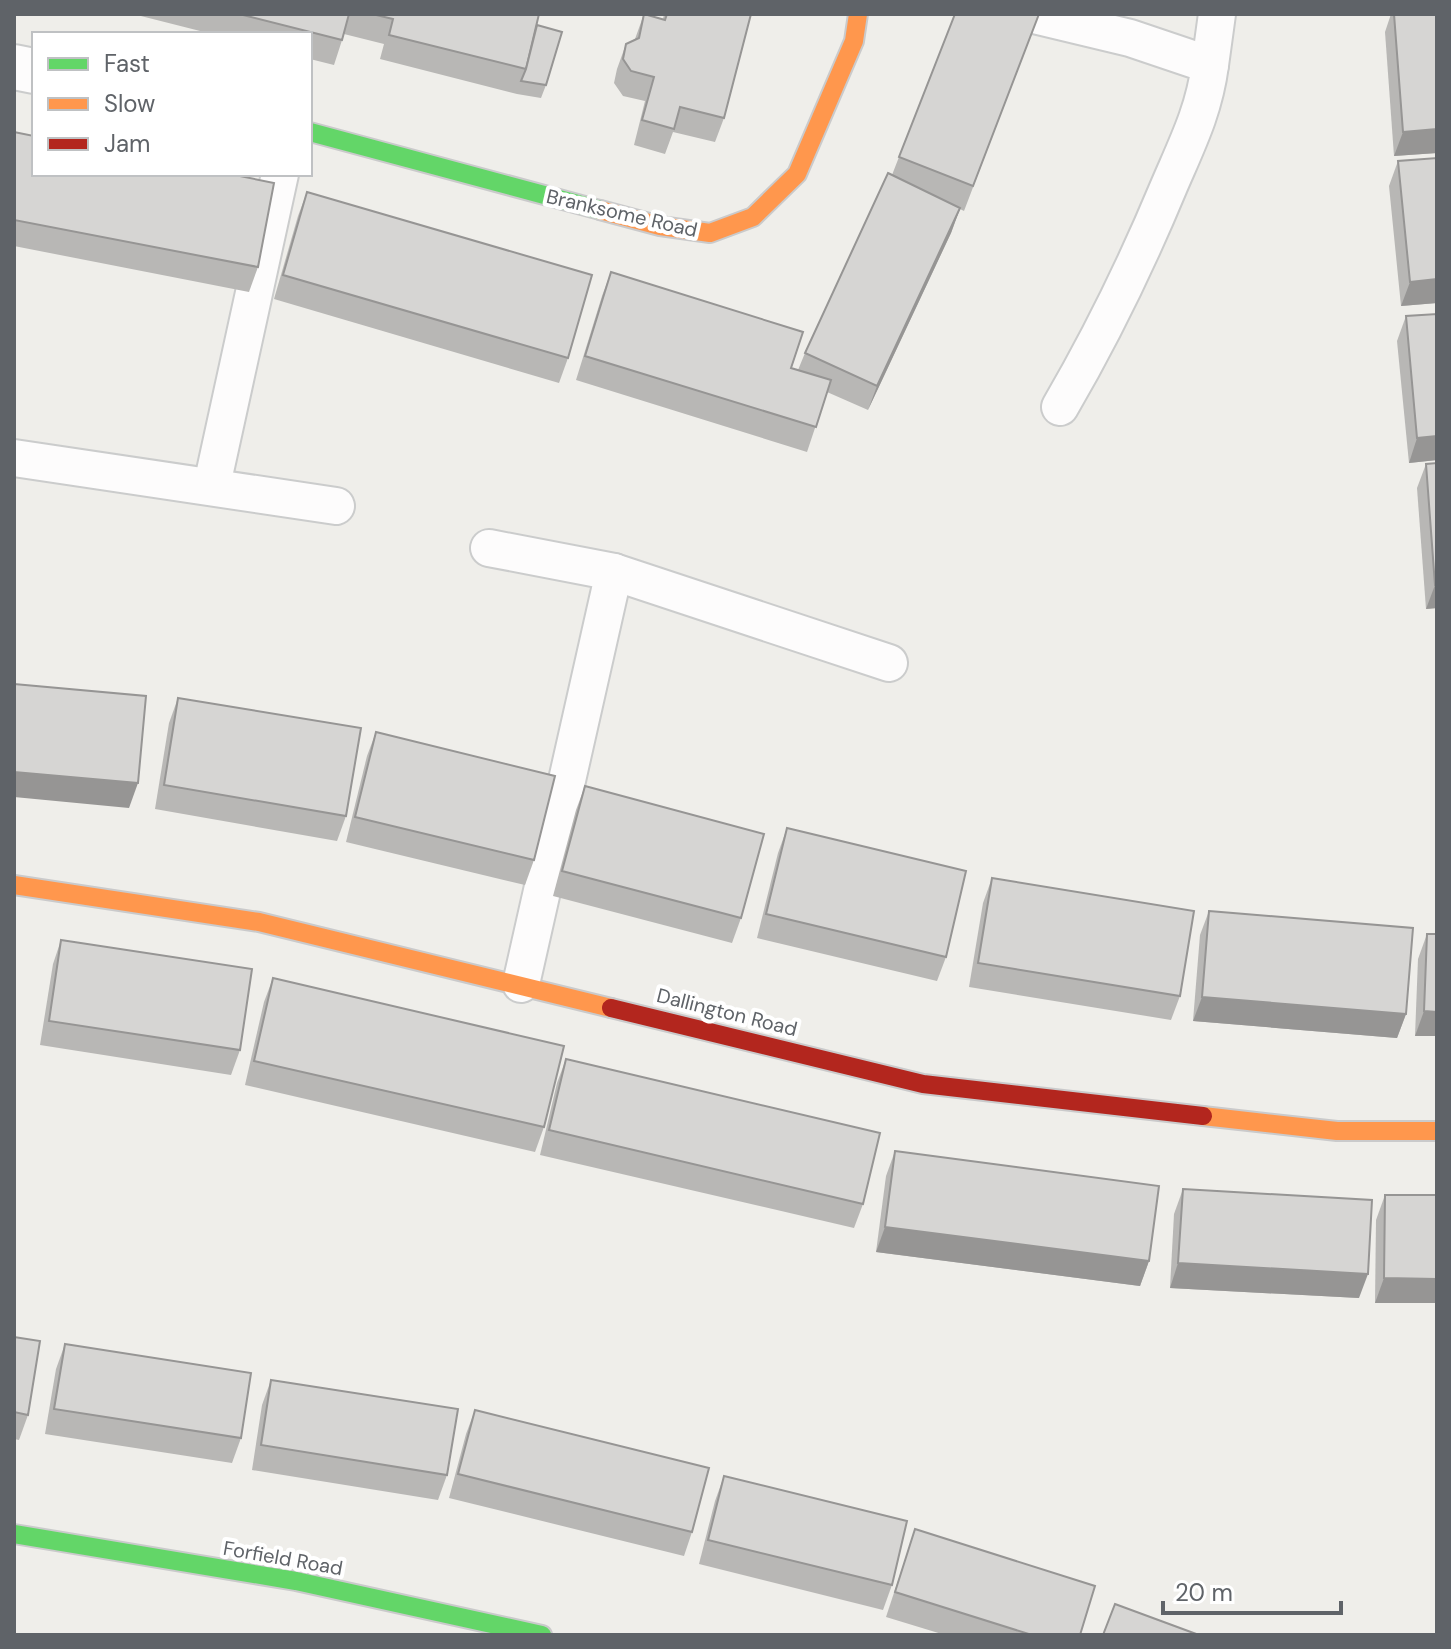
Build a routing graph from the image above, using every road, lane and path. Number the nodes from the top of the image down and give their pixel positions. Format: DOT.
graph roads {
  1 [pos="858,14"];
  2 [pos="1030,14"];
  3 [pos="1217,14"];
  4 [pos="1210,65"];
  5 [pos="312,133"];
  6 [pos="280,176"];
  7 [pos="1060,407"];
  8 [pos="14,458"];
  9 [pos="212,485"];
  10 [pos="336,506"];
  11 [pos="489,548"];
  12 [pos="614,572"];
  13 [pos="889,663"];
  14 [pos="14,885"];
  15 [pos="521,984"];
  16 [pos="1437,1131"];
  17 [pos="14,1534"];
  18 [pos="542,1635"];
  1 -- 5 [label="street, Branksome Road"];
  2 -- 4 [label="lane"];
  3 -- 4 [label="lane"];
  4 -- 7 [label="lane"];
  6 -- 9 [label="lane"];
  8 -- 9 [label="lane"];
  9 -- 10 [label="lane"];
  11 -- 12 [label="lane"];
  12 -- 13 [label="lane"];
  12 -- 15 [label="lane"];
  14 -- 15 [label="street, Dallington Road"];
  15 -- 16 [label="street, Dallington Road"];
  17 -- 18 [label="street, Forfield Road"];
}
